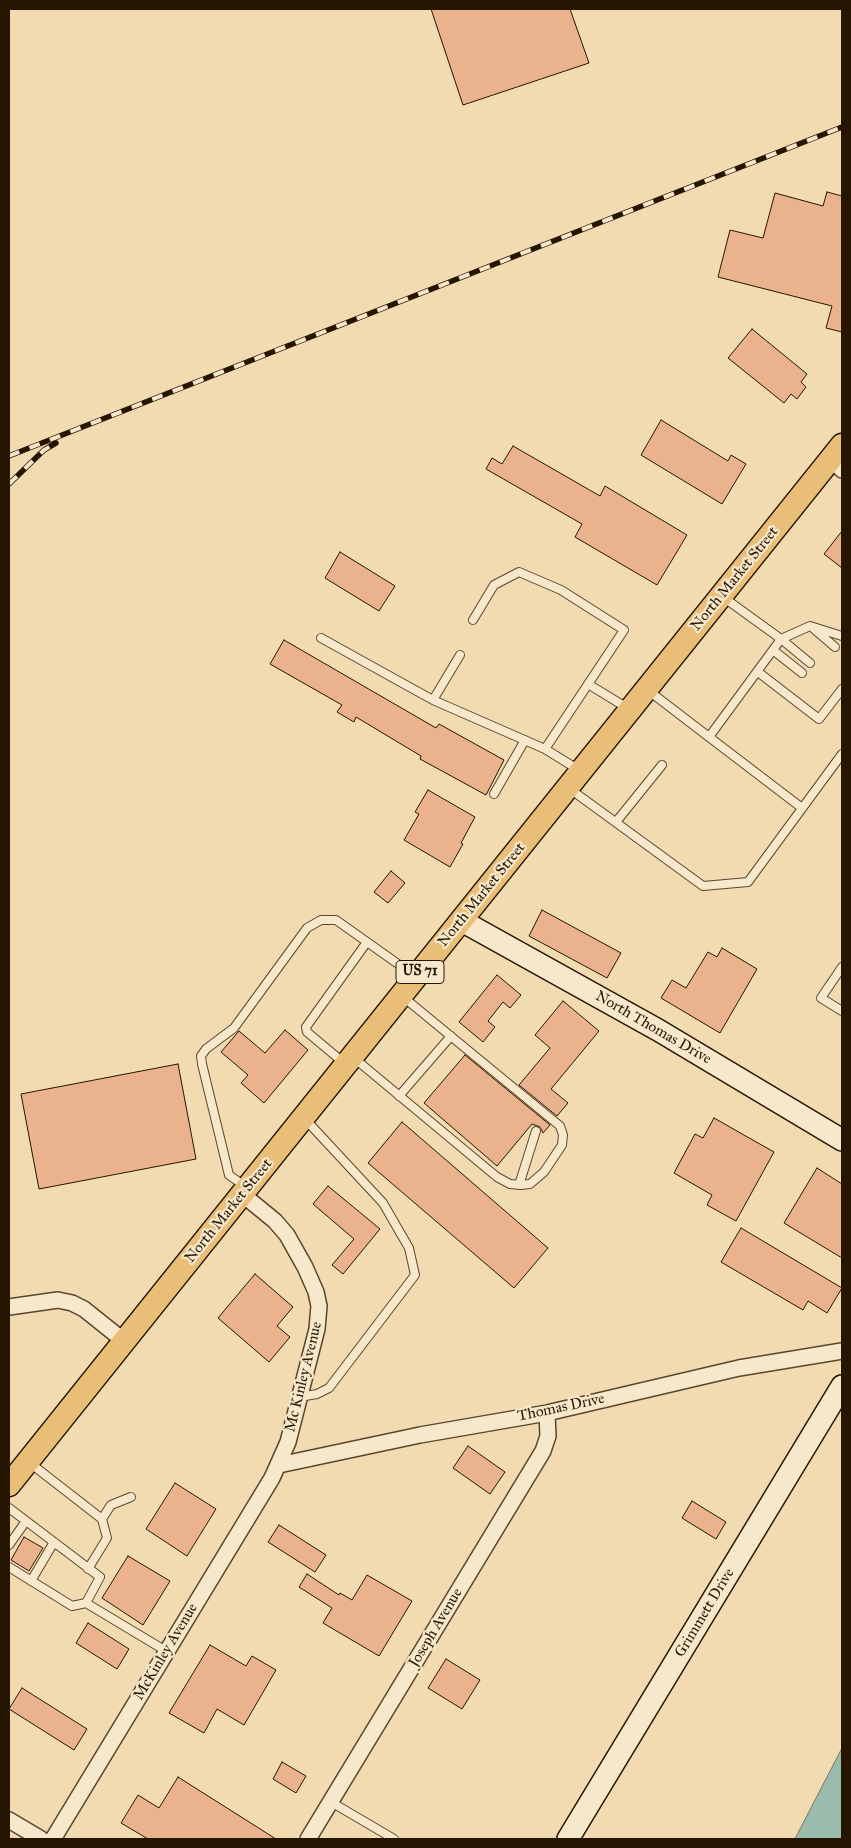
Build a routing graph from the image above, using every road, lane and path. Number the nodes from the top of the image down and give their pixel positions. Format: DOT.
graph roads {
  1 [pos="839,459"];
  2 [pos="721,596"];
  3 [pos="473,620"];
  4 [pos="810,626"];
  5 [pos="842,636"];
  6 [pos="321,638"];
  7 [pos="781,639"];
  8 [pos="835,647"];
  9 [pos="773,650"];
  10 [pos="460,655"];
  11 [pos="810,663"];
  12 [pos="758,672"];
  13 [pos="802,673"];
  14 [pos="588,684"];
  15 [pos="835,684"];
  16 [pos="647,689"];
  17 [pos="842,689"];
  18 [pos="434,700"];
  19 [pos="630,710"];
  20 [pos="709,737"];
  21 [pos="525,740"];
  22 [pos="545,749"];
  23 [pos="842,754"];
  24 [pos="662,766"];
  25 [pos="574,780"];
  26 [pos="494,794"];
  27 [pos="802,808"];
  28 [pos="616,822"];
  29 [pos="462,921"];
  30 [pos="367,942"];
  31 [pos="842,967"];
  32 [pos="416,977"];
  33 [pos="402,995"];
  34 [pos="842,1011"];
  35 [pos="451,1036"];
  36 [pos="350,1060"];
  37 [pos="399,1096"];
  38 [pos="303,1118"];
  39 [pos="536,1131"];
  40 [pos="842,1140"];
  41 [pos="519,1185"];
  42 [pos="245,1191"];
  43 [pos="9,1307"];
  44 [pos="124,1341"];
  45 [pos="842,1351"];
  46 [pos="842,1386"];
  47 [pos="299,1397"];
  48 [pos="547,1412"];
  49 [pos="28,1461"];
  50 [pos="278,1465"];
  51 [pos="9,1485"];
  52 [pos="131,1497"];
  53 [pos="9,1508"];
  54 [pos="102,1519"];
  55 [pos="26,1521"];
  56 [pos="54,1542"];
  57 [pos="9,1546"];
  58 [pos="9,1567"];
  59 [pos="88,1569"];
  60 [pos="31,1581"];
  61 [pos="86,1603"];
  62 [pos="166,1650"];
  63 [pos="331,1802"];
  64 [pos="9,1820"];
  65 [pos="41,1839"];
  66 [pos="53,1839"];
  67 [pos="308,1839"];
  68 [pos="394,1839"];
  69 [pos="568,1839"];
  1 -- 2 [label="main road, North Market Street / US 71"];
  2 -- 7 [label="lane"];
  2 -- 16 [label="main road, North Market Street / US 71"];
  3 -- 14 [label="lane"];
  4 -- 5 [label="lane"];
  4 -- 7 [label="lane"];
  4 -- 8 [label="lane"];
  6 -- 18 [label="lane"];
  7 -- 9 [label="lane"];
  7 -- 11 [label="lane"];
  9 -- 12 [label="lane"];
  9 -- 13 [label="lane"];
  10 -- 18 [label="lane"];
  12 -- 17 [label="lane"];
  12 -- 20 [label="lane"];
  14 -- 19 [label="lane"];
  14 -- 22 [label="lane"];
  15 -- 17 [label="lane"];
  16 -- 19 [label="main road, North Market Street / US 71"];
  16 -- 20 [label="lane"];
  18 -- 21 [label="lane"];
  19 -- 25 [label="main road, North Market Street / US 71"];
  20 -- 27 [label="lane"];
  21 -- 22 [label="lane"];
  21 -- 26 [label="lane"];
  22 -- 25 [label="lane"];
  23 -- 27 [label="lane"];
  24 -- 28 [label="lane"];
  25 -- 28 [label="lane"];
  25 -- 29 [label="main road, North Market Street / US 71"];
  27 -- 28 [label="lane"];
  29 -- 32 [label="main road, North Market Street / US 71"];
  29 -- 40 [label="main road, North Thomas Drive"];
  30 -- 32 [label="lane"];
  30 -- 36 [label="lane"];
  30 -- 42 [label="lane"];
  31 -- 34 [label="lane"];
  32 -- 33 [label="main road, North Market Street / US 71"];
  33 -- 35 [label="lane"];
  33 -- 36 [label="main road, North Market Street / US 71"];
  35 -- 37 [label="lane"];
  35 -- 41 [label="lane"];
  36 -- 37 [label="lane"];
  36 -- 38 [label="main road, North Market Street / US 71"];
  37 -- 41 [label="lane"];
  38 -- 42 [label="main road, North Market Street / US 71"];
  38 -- 47 [label="lane"];
  39 -- 41 [label="lane"];
  42 -- 44 [label="main road, North Market Street / US 71"];
  42 -- 47 [label="street, Mc Kinley Avenue"];
  43 -- 44 [label="street"];
  44 -- 49 [label="main road, North Market Street / US 71"];
  45 -- 48 [label="street, Thomas Drive"];
  46 -- 69 [label="main road, Grimmett Drive"];
  47 -- 50 [label="street, Mc Kinley Avenue"];
  48 -- 50 [label="street, Thomas Drive"];
  48 -- 63 [label="street, Joseph Avenue"];
  49 -- 51 [label="main road, North Market Street / US 71"];
  49 -- 54 [label="lane"];
  50 -- 62 [label="street, McKinley Avenue"];
  52 -- 54 [label="lane"];
  53 -- 55 [label="lane"];
  54 -- 59 [label="lane"];
  55 -- 56 [label="lane"];
  55 -- 57 [label="lane"];
  56 -- 59 [label="lane"];
  56 -- 60 [label="lane"];
  58 -- 60 [label="lane"];
  59 -- 61 [label="lane"];
  60 -- 61 [label="lane"];
  61 -- 62 [label="lane"];
  62 -- 66 [label="street, McKinley Avenue"];
  63 -- 67 [label="street, Joseph Avenue"];
  63 -- 68 [label="lane"];
  64 -- 65 [label="street"];
}
